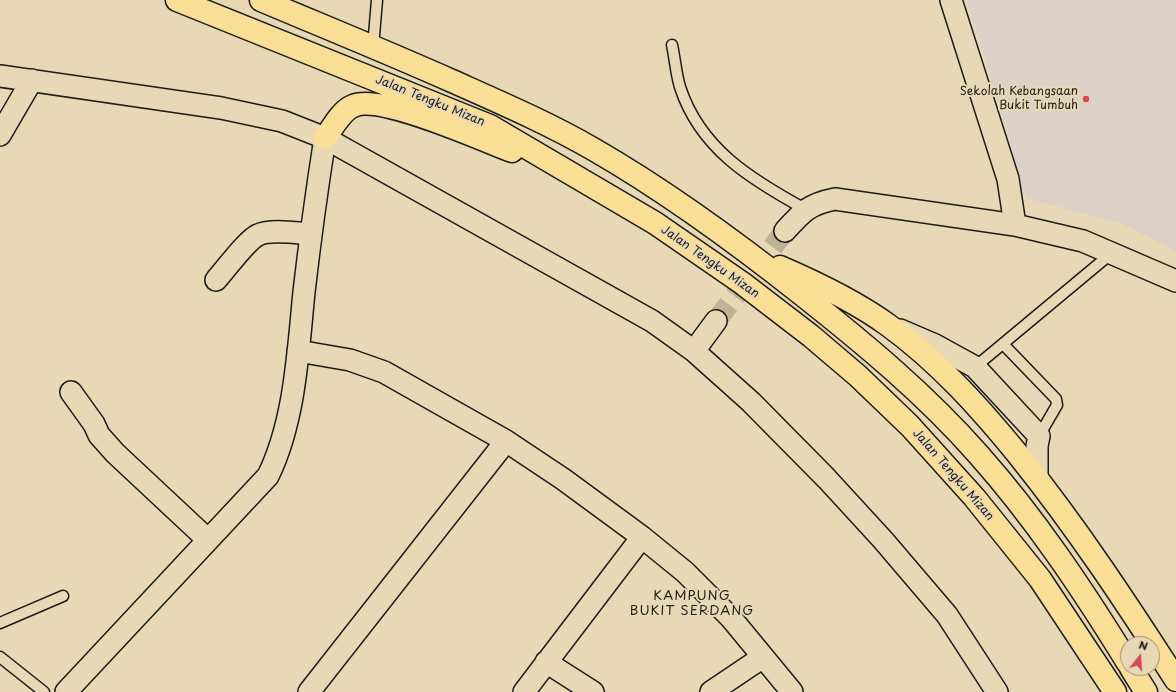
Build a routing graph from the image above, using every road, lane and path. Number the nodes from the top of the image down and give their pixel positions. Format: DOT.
graph roads {
  1 [pos="177,0"];
  2 [pos="262,0"];
  3 [pos="377,0"];
  4 [pos="951,0"];
  5 [pos="672,45"];
  6 [pos="373,46"];
  7 [pos="0,76"];
  8 [pos="32,80"];
  9 [pos="0,135"];
  10 [pos="325,138"];
  11 [pos="570,173"];
  12 [pos="805,209"];
  13 [pos="1015,225"];
  14 [pos="785,231"];
  15 [pos="311,234"];
  16 [pos="1113,252"];
  17 [pos="754,256"];
  18 [pos="216,280"];
  19 [pos="1176,281"];
  20 [pos="716,322"];
  21 [pos="888,325"];
  22 [pos="1003,344"];
  23 [pos="298,351"];
  24 [pos="694,351"];
  25 [pos="975,367"];
  26 [pos="71,392"];
  27 [pos="1040,436"];
  28 [pos="506,442"];
  29 [pos="1037,478"];
  30 [pos="642,537"];
  31 [pos="207,539"];
  32 [pos="63,596"];
  33 [pos="0,623"];
  34 [pos="1120,650"];
  35 [pos="0,657"];
  36 [pos="763,657"];
  37 [pos="546,662"];
  38 [pos="1136,676"];
  39 [pos="1176,680"];
  40 [pos="44,692"];
  41 [pos="66,692"];
  42 [pos="308,692"];
  43 [pos="524,692"];
  44 [pos="593,692"];
  45 [pos="711,692"];
  46 [pos="792,692"];
  47 [pos="997,692"];
  48 [pos="1115,692"];
  49 [pos="1146,692"];
  1 -- 11 [label="highway, Jalan Tengku Mizan"];
  2 -- 6 [label="highway, Jalan Tengku Mizan"];
  3 -- 6 [label="lane"];
  4 -- 13 [label="street"];
  5 -- 12 [label="lane"];
  6 -- 17 [label="highway, Jalan Tengku Mizan"];
  7 -- 8 [label="street"];
  8 -- 9 [label="street"];
  8 -- 10 [label="street"];
  10 -- 11 [label="highway"];
  10 -- 15 [label="street"];
  10 -- 24 [label="street"];
  11 -- 48 [label="highway, Jalan Tengku Mizan"];
  12 -- 13 [label="street"];
  12 -- 14 [label="street"];
  13 -- 16 [label="street"];
  15 -- 18 [label="street"];
  15 -- 23 [label="street"];
  16 -- 19 [label="street"];
  16 -- 22 [label="lane"];
  17 -- 21 [label="highway"];
  17 -- 34 [label="highway, Jalan Tengku Mizan"];
  20 -- 24 [label="street"];
  21 -- 25 [label="street"];
  21 -- 29 [label="highway"];
  22 -- 25 [label="lane"];
  22 -- 27 [label="lane"];
  23 -- 28 [label="street"];
  23 -- 31 [label="street"];
  24 -- 47 [label="street"];
  25 -- 27 [label="street"];
  26 -- 31 [label="street"];
  27 -- 29 [label="street"];
  28 -- 30 [label="street"];
  28 -- 42 [label="street"];
  29 -- 39 [label="highway"];
  30 -- 36 [label="street"];
  30 -- 37 [label="street"];
  31 -- 41 [label="street"];
  32 -- 33 [label="lane"];
  35 -- 40 [label="lane"];
  36 -- 45 [label="street"];
  36 -- 46 [label="street"];
  37 -- 43 [label="street"];
  37 -- 44 [label="street"];
  38 -- 49 [label="highway"];
}
